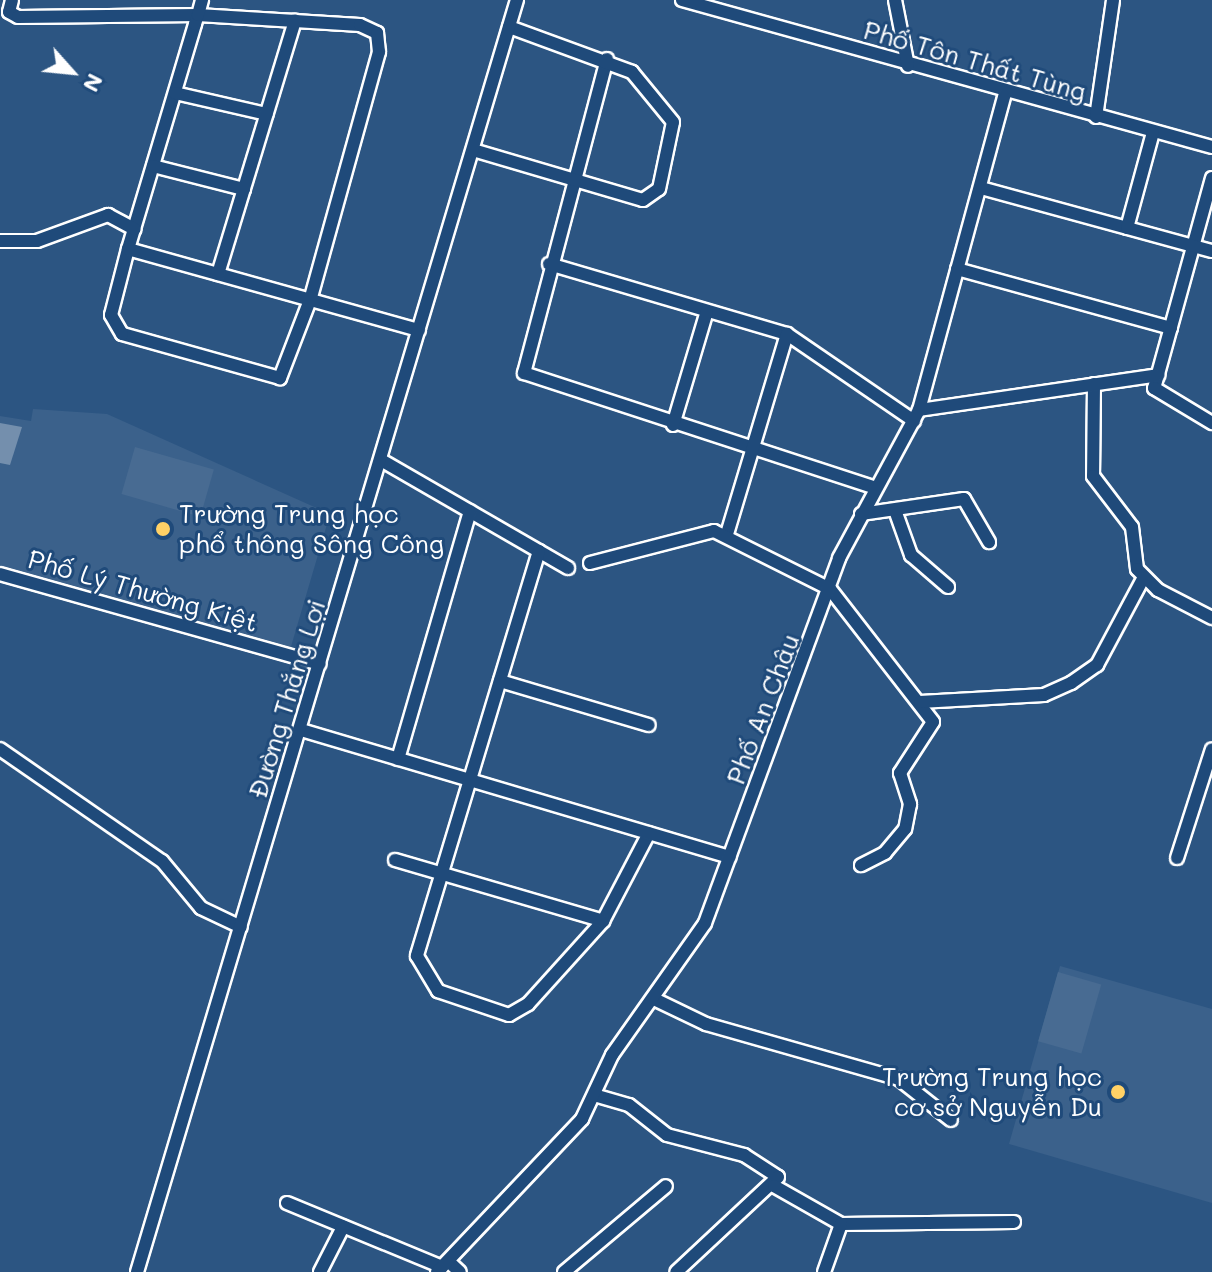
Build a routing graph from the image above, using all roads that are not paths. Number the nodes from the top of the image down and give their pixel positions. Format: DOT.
graph roads {
  1 [pos="12,0"];
  2 [pos="202,0"];
  3 [pos="517,0"];
  4 [pos="682,0"];
  5 [pos="895,0"];
  6 [pos="1113,0"];
  7 [pos="198,15"];
  8 [pos="295,20"];
  9 [pos="509,27"];
  10 [pos="607,59"];
  11 [pos="908,66"];
  12 [pos="175,93"];
  13 [pos="1005,94"];
  14 [pos="267,114"];
  15 [pos="1096,117"];
  16 [pos="1153,132"];
  17 [pos="1212,147"];
  18 [pos="473,150"];
  19 [pos="153,166"];
  20 [pos="573,177"];
  21 [pos="1212,178"];
  22 [pos="981,188"];
  23 [pos="244,189"];
  24 [pos="1127,228"];
  25 [pos="134,229"];
  26 [pos="0,241"];
  27 [pos="1193,246"];
  28 [pos="128,249"];
  29 [pos="1212,251"];
  30 [pos="549,264"];
  31 [pos="957,269"];
  32 [pos="218,274"];
  33 [pos="310,300"];
  34 [pos="707,311"];
  35 [pos="1171,328"];
  36 [pos="419,330"];
  37 [pos="787,334"];
  38 [pos="1158,375"];
  39 [pos="1094,384"];
  40 [pos="917,415"];
  41 [pos="1212,423"];
  42 [pos="673,425"];
  43 [pos="751,449"];
  44 [pos="381,460"];
  45 [pos="876,488"];
  46 [pos="470,511"];
  47 [pos="896,513"];
  48 [pos="861,514"];
  49 [pos="727,534"];
  50 [pos="989,542"];
  51 [pos="539,551"];
  52 [pos="590,563"];
  53 [pos="568,568"];
  54 [pos="0,574"];
  55 [pos="1143,579"];
  56 [pos="948,587"];
  57 [pos="830,589"];
  58 [pos="1212,618"];
  59 [pos="320,664"];
  60 [pos="500,681"];
  61 [pos="920,702"];
  62 [pos="649,725"];
  63 [pos="301,730"];
  64 [pos="0,749"];
  65 [pos="1212,749"];
  66 [pos="398,759"];
  67 [pos="470,780"];
  68 [pos="1198,803"];
  69 [pos="1212,807"];
  70 [pos="649,833"];
  71 [pos="730,857"];
  72 [pos="1177,858"];
  73 [pos="395,860"];
  74 [pos="861,865"];
  75 [pos="442,873"];
  76 [pos="603,921"];
  77 [pos="241,927"];
  78 [pos="654,999"];
  79 [pos="594,1095"];
  80 [pos="951,1120"];
  81 [pos="666,1186"];
  82 [pos="774,1186"];
  83 [pos="287,1203"];
  84 [pos="1014,1222"];
  85 [pos="841,1224"];
  86 [pos="343,1227"];
  87 [pos="442,1266"];
  88 [pos="831,1269"];
  89 [pos="679,1271"];
  90 [pos="137,1272"];
  91 [pos="320,1272"];
  92 [pos="460,1272"];
  93 [pos="564,1272"];
  1 -- 7 [label="street"];
  2 -- 7 [label="street"];
  3 -- 9 [label="street, Đường Thắng Lợi"];
  4 -- 11 [label="street, Phố Tôn Thất Tùng"];
  5 -- 11 [label="street"];
  6 -- 15 [label="street"];
  7 -- 8 [label="street"];
  7 -- 12 [label="street"];
  8 -- 14 [label="street"];
  8 -- 33 [label="street"];
  9 -- 10 [label="street"];
  9 -- 18 [label="street, Đường Thắng Lợi"];
  10 -- 20 [label="street"];
  10 -- 20 [label="street"];
  11 -- 13 [label="street, Phố Tôn Thất Tùng"];
  12 -- 14 [label="street"];
  12 -- 19 [label="street"];
  13 -- 15 [label="street, Phố Tôn Thất Tùng"];
  13 -- 22 [label="street, Phố An Châu"];
  14 -- 23 [label="street"];
  15 -- 16 [label="street, Phố Tôn Thất Tùng"];
  16 -- 17 [label="street, Phố Tôn Thất Tùng"];
  16 -- 24 [label="street"];
  18 -- 20 [label="street"];
  18 -- 36 [label="street, Đường Thắng Lợi"];
  19 -- 23 [label="street"];
  19 -- 25 [label="street"];
  20 -- 30 [label="street"];
  21 -- 27 [label="street"];
  22 -- 24 [label="street"];
  22 -- 31 [label="street, Phố An Châu"];
  23 -- 32 [label="street"];
  24 -- 27 [label="street"];
  25 -- 26 [label="street"];
  25 -- 28 [label="street"];
  27 -- 29 [label="street"];
  27 -- 35 [label="street"];
  28 -- 32 [label="street"];
  28 -- 33 [label="street"];
  30 -- 34 [label="street"];
  30 -- 42 [label="street"];
  31 -- 35 [label="street"];
  31 -- 40 [label="street, Phố An Châu"];
  32 -- 33 [label="street"];
  33 -- 36 [label="street"];
  34 -- 37 [label="street"];
  34 -- 42 [label="street"];
  35 -- 38 [label="street"];
  36 -- 44 [label="street, Đường Thắng Lợi"];
  37 -- 40 [label="street"];
  37 -- 43 [label="street"];
  38 -- 39 [label="street"];
  38 -- 41 [label="street"];
  39 -- 40 [label="street"];
  39 -- 55 [label="street"];
  40 -- 45 [label="street, Phố An Châu"];
  42 -- 43 [label="street"];
  43 -- 45 [label="street"];
  43 -- 49 [label="street"];
  44 -- 46 [label="street"];
  44 -- 59 [label="street, Đường Thắng Lợi"];
  45 -- 48 [label="street, Phố An Châu"];
  46 -- 51 [label="street"];
  46 -- 66 [label="street"];
  47 -- 48 [label="street"];
  47 -- 50 [label="street"];
  47 -- 56 [label="street"];
  48 -- 57 [label="street, Phố An Châu"];
  49 -- 52 [label="street"];
  49 -- 57 [label="street"];
  51 -- 53 [label="street"];
  51 -- 60 [label="street"];
  54 -- 59 [label="street, Phố Lý Thường Kiệt"];
  55 -- 58 [label="street"];
  55 -- 61 [label="street"];
  57 -- 61 [label="street"];
  57 -- 71 [label="street, Phố An Châu"];
  59 -- 63 [label="street, Đường Thắng Lợi"];
  60 -- 62 [label="street"];
  60 -- 67 [label="street"];
  61 -- 74 [label="street"];
  63 -- 66 [label="street"];
  63 -- 77 [label="street, Đường Thắng Lợi"];
  64 -- 77 [label="street"];
  65 -- 68 [label="street"];
  66 -- 67 [label="street"];
  67 -- 70 [label="street"];
  67 -- 75 [label="street"];
  68 -- 69 [label="street"];
  68 -- 72 [label="street"];
  70 -- 71 [label="street"];
  70 -- 76 [label="street"];
  71 -- 78 [label="street, Phố An Châu"];
  73 -- 75 [label="street"];
  75 -- 76 [label="street"];
  75 -- 76 [label="street"];
  77 -- 90 [label="street, Đường Thắng Lợi"];
  78 -- 79 [label="street, Phố An Châu"];
  78 -- 80 [label="street"];
  79 -- 82 [label="street"];
  79 -- 87 [label="street, Phố An Châu"];
  81 -- 93 [label="street"];
  82 -- 85 [label="street"];
  82 -- 89 [label="street"];
  83 -- 86 [label="street"];
  84 -- 85 [label="street"];
  85 -- 88 [label="street"];
  86 -- 87 [label="street"];
  86 -- 91 [label="street"];
  87 -- 92 [label="street"];
}
